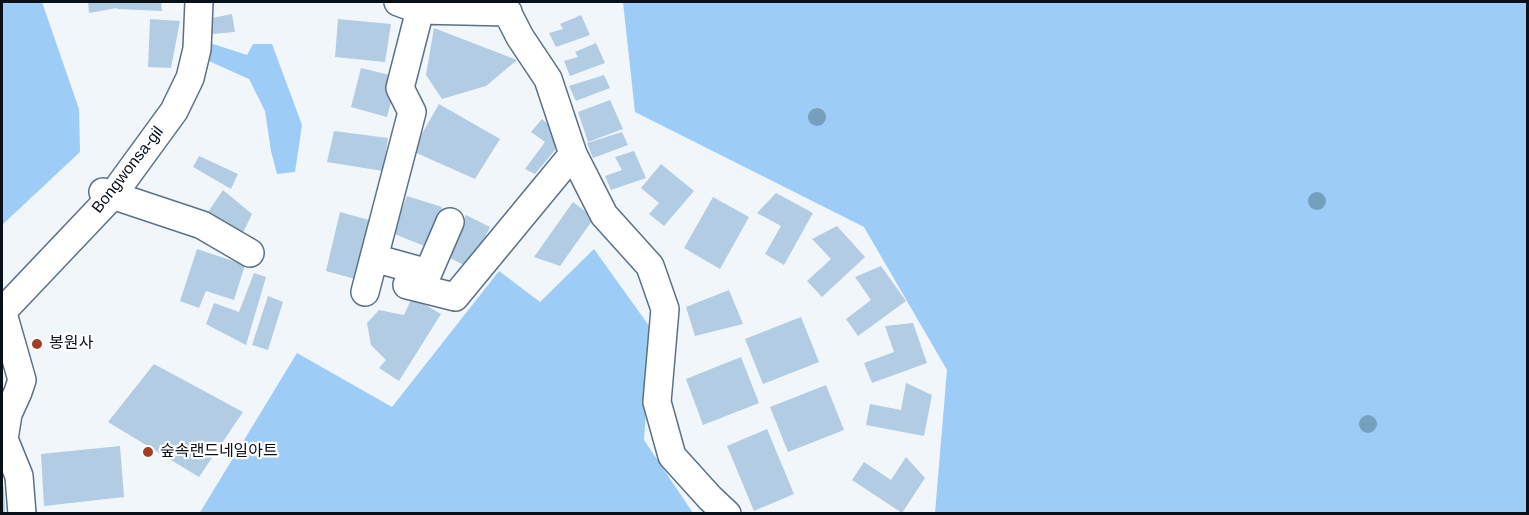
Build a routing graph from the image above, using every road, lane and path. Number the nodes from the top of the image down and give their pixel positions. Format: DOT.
graph roads {
  1 [pos="189,2"];
  2 [pos="199,2"];
  3 [pos="409,5"];
  4 [pos="505,7"];
  5 [pos="573,154"];
  6 [pos="107,194"];
  7 [pos="450,222"];
  8 [pos="250,253"];
  9 [pos="374,258"];
  10 [pos="407,285"];
  11 [pos="365,292"];
  12 [pos="3,307"];
  13 [pos="2,366"];
  14 [pos="18,392"];
  15 [pos="22,513"];
  16 [pos="727,513"];
  1 -- 6 [label="street"];
  2 -- 6 [label="street, Bongwonsa-gil"];
  3 -- 4 [label="street"];
  3 -- 9 [label="street"];
  4 -- 5 [label="street"];
  5 -- 10 [label="street"];
  5 -- 16 [label="street"];
  6 -- 8 [label="street"];
  6 -- 12 [label="street, Bongwonsa-gil"];
  7 -- 9 [label="street"];
  9 -- 11 [label="street"];
  12 -- 14 [label="street"];
  13 -- 14 [label="street"];
  14 -- 15 [label="street"];
}
